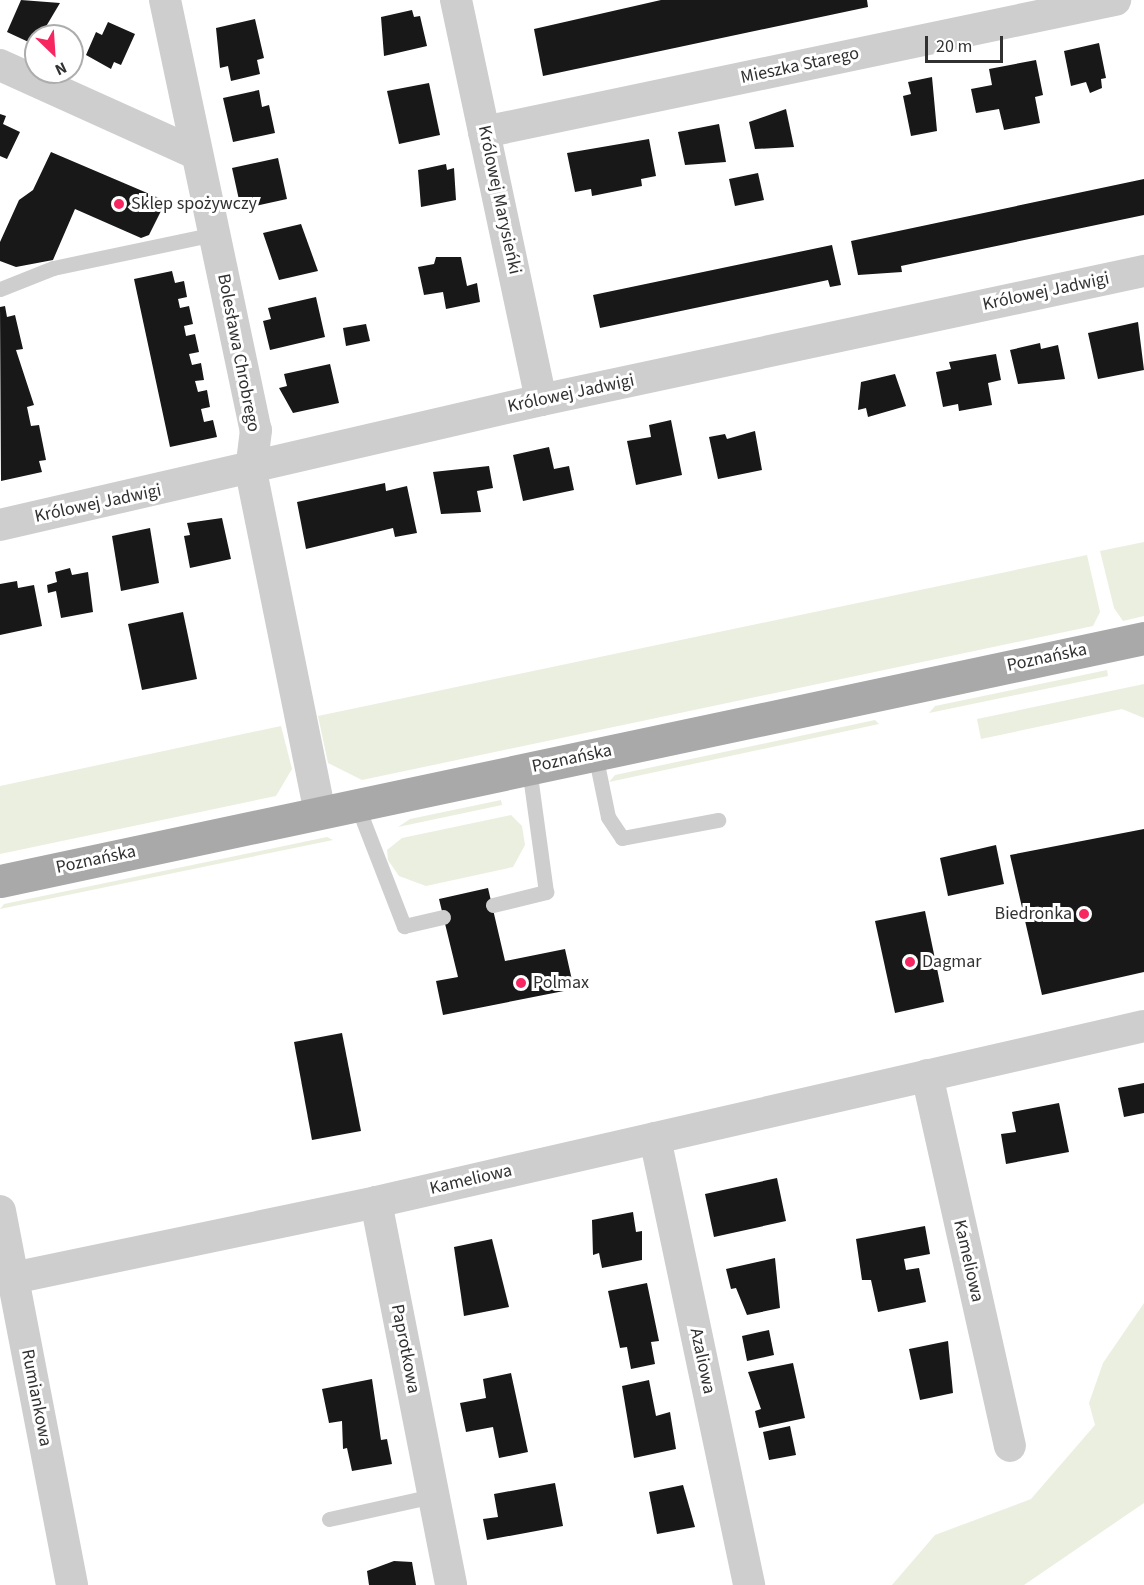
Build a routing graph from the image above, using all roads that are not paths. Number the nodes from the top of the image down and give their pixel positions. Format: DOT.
graph roads {
  1 [pos="165,0"];
  2 [pos="456,0"];
  3 [pos="1116,0"];
  4 [pos="0,65"];
  5 [pos="484,132"];
  6 [pos="197,154"];
  7 [pos="214,234"];
  8 [pos="1144,272"];
  9 [pos="0,290"];
  10 [pos="541,400"];
  11 [pos="251,471"];
  12 [pos="0,525"];
  13 [pos="1144,638"];
  14 [pos="595,754"];
  15 [pos="529,768"];
  16 [pos="357,805"];
  17 [pos="320,813"];
  18 [pos="718,820"];
  19 [pos="0,881"];
  20 [pos="493,905"];
  21 [pos="443,917"];
  22 [pos="1144,1026"];
  23 [pos="927,1075"];
  24 [pos="655,1138"];
  25 [pos="376,1202"];
  26 [pos="0,1211"];
  27 [pos="9,1286"];
  28 [pos="1010,1446"];
  29 [pos="434,1496"];
  30 [pos="329,1519"];
  31 [pos="72,1585"];
  32 [pos="451,1585"];
  33 [pos="749,1585"];
  1 -- 6 [label="street, Bolesława Chrobrego"];
  2 -- 5 [label="street, Królowej Marysieńki"];
  3 -- 5 [label="street, Mieszka Starego"];
  4 -- 6 [label="street"];
  5 -- 10 [label="street, Królowej Marysieńki"];
  6 -- 7 [label="street, Bolesława Chrobrego"];
  7 -- 9 [label="lane"];
  7 -- 11 [label="street, Bolesława Chrobrego"];
  8 -- 10 [label="street, Królowej Jadwigi"];
  10 -- 11 [label="street, Królowej Jadwigi"];
  11 -- 12 [label="street, Królowej Jadwigi"];
  11 -- 17 [label="street, Bolesława Chrobrego"];
  13 -- 14 [label="main road, Poznańska"];
  14 -- 15 [label="main road, Poznańska"];
  14 -- 18 [label="lane"];
  15 -- 16 [label="main road, Poznańska"];
  15 -- 20 [label="lane"];
  16 -- 17 [label="main road, Poznańska"];
  16 -- 21 [label="lane"];
  17 -- 19 [label="main road, Poznańska"];
  22 -- 23 [label="street, Kameliowa"];
  23 -- 24 [label="street, Kameliowa"];
  23 -- 28 [label="street, Kameliowa"];
  24 -- 25 [label="street, Kameliowa"];
  24 -- 33 [label="street, Azaliowa"];
  25 -- 27 [label="street, Kameliowa"];
  25 -- 29 [label="street, Paprotkowa"];
  26 -- 27 [label="street, Rumiankowa"];
  27 -- 31 [label="street, Rumiankowa"];
  29 -- 30 [label="lane"];
  29 -- 32 [label="street, Paprotkowa"];
}
